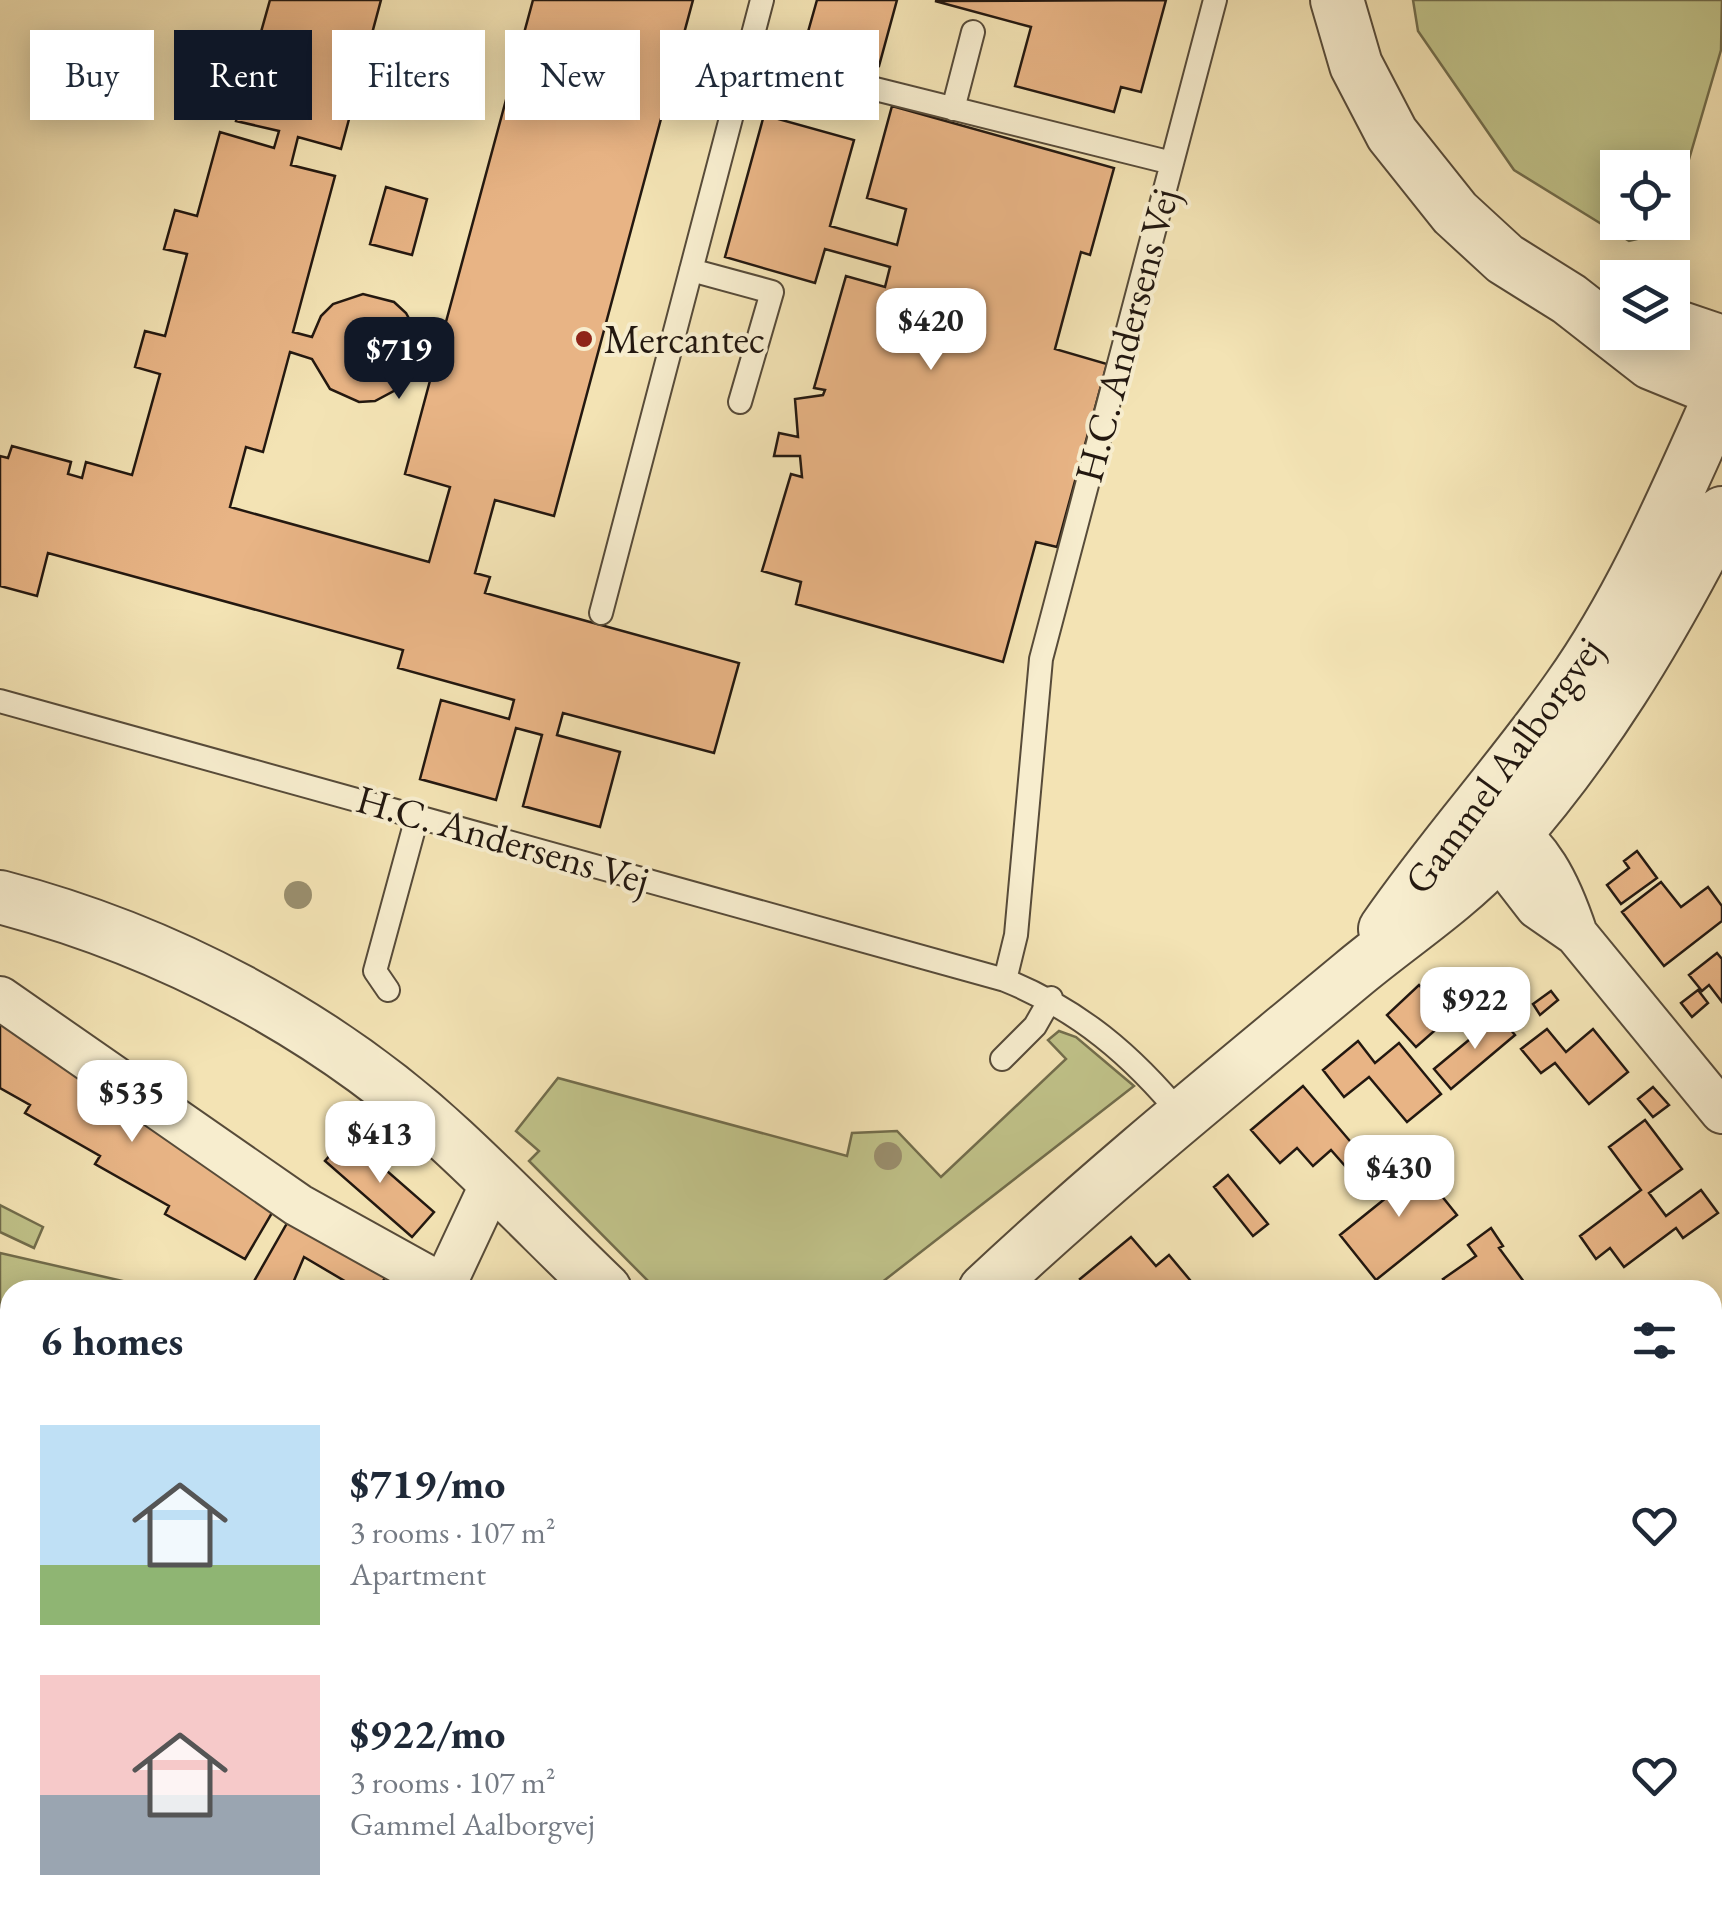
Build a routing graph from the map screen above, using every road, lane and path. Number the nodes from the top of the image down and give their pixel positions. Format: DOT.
graph roads {
  1 [pos="762,0"];
  2 [pos="1215,0"];
  3 [pos="1337,0"];
  4 [pos="754,30"];
  5 [pos="973,32"];
  6 [pos="879,90"];
  7 [pos="953,108"];
  8 [pos="731,120"];
  9 [pos="1172,163"];
  10 [pos="692,270"];
  11 [pos="1593,305"];
  12 [pos="1690,331"];
  13 [pos="1722,342"];
  14 [pos="1722,392"];
  15 [pos="740,402"];
  16 [pos="1722,512"];
  17 [pos="602,612"];
  18 [pos="0,700"];
  19 [pos="417,817"];
  20 [pos="1497,830"];
  21 [pos="0,897"];
  22 [pos="1005,980"];
  23 [pos="388,990"];
  24 [pos="0,998"];
  25 [pos="1051,998"];
  26 [pos="1002,1059"];
  27 [pos="1722,1112"];
  28 [pos="1184,1118"];
  29 [pos="493,1181"];
  30 [pos="540,1228"];
  31 [pos="1034,1244"];
  32 [pos="429,1280"];
  33 [pos="447,1280"];
  34 [pos="579,1280"];
  35 [pos="595,1280"];
  36 [pos="967,1280"];
  37 [pos="995,1280"];
  1 -- 4 [label="lane"];
  2 -- 9 [label="lane, H.C. Andersens Vej"];
  3 -- 11 [label="street"];
  5 -- 7 [label="lane"];
  6 -- 7 [label="lane, H.C. Andersens Vej"];
  7 -- 9 [label="lane, H.C. Andersens Vej"];
  8 -- 10 [label="lane"];
  9 -- 22 [label="lane, H.C. Andersens Vej"];
  10 -- 15 [label="lane"];
  10 -- 17 [label="lane"];
  11 -- 14 [label="street"];
  12 -- 13 [label="street"];
  14 -- 20 [label="street, Gammel Aalborgvej"];
  16 -- 20 [label="street, Gammel Aalborgvej"];
  18 -- 19 [label="lane, H.C. Andersens Vej"];
  19 -- 22 [label="lane, H.C. Andersens Vej"];
  19 -- 23 [label="lane"];
  20 -- 27 [label="street"];
  20 -- 28 [label="street, Gammel Aalborgvej"];
  21 -- 29 [label="street"];
  22 -- 25 [label="lane, H.C. Andersens Vej"];
  24 -- 32 [label="street"];
  25 -- 26 [label="lane"];
  25 -- 28 [label="lane, H.C. Andersens Vej"];
  28 -- 31 [label="street, Gammel Aalborgvej"];
  29 -- 30 [label="street"];
  29 -- 33 [label="street"];
  30 -- 34 [label="street"];
  30 -- 35 [label="street"];
  31 -- 36 [label="street, Gammel Aalborgvej"];
  31 -- 37 [label="street, Gammel Aalborgvej"];
}
